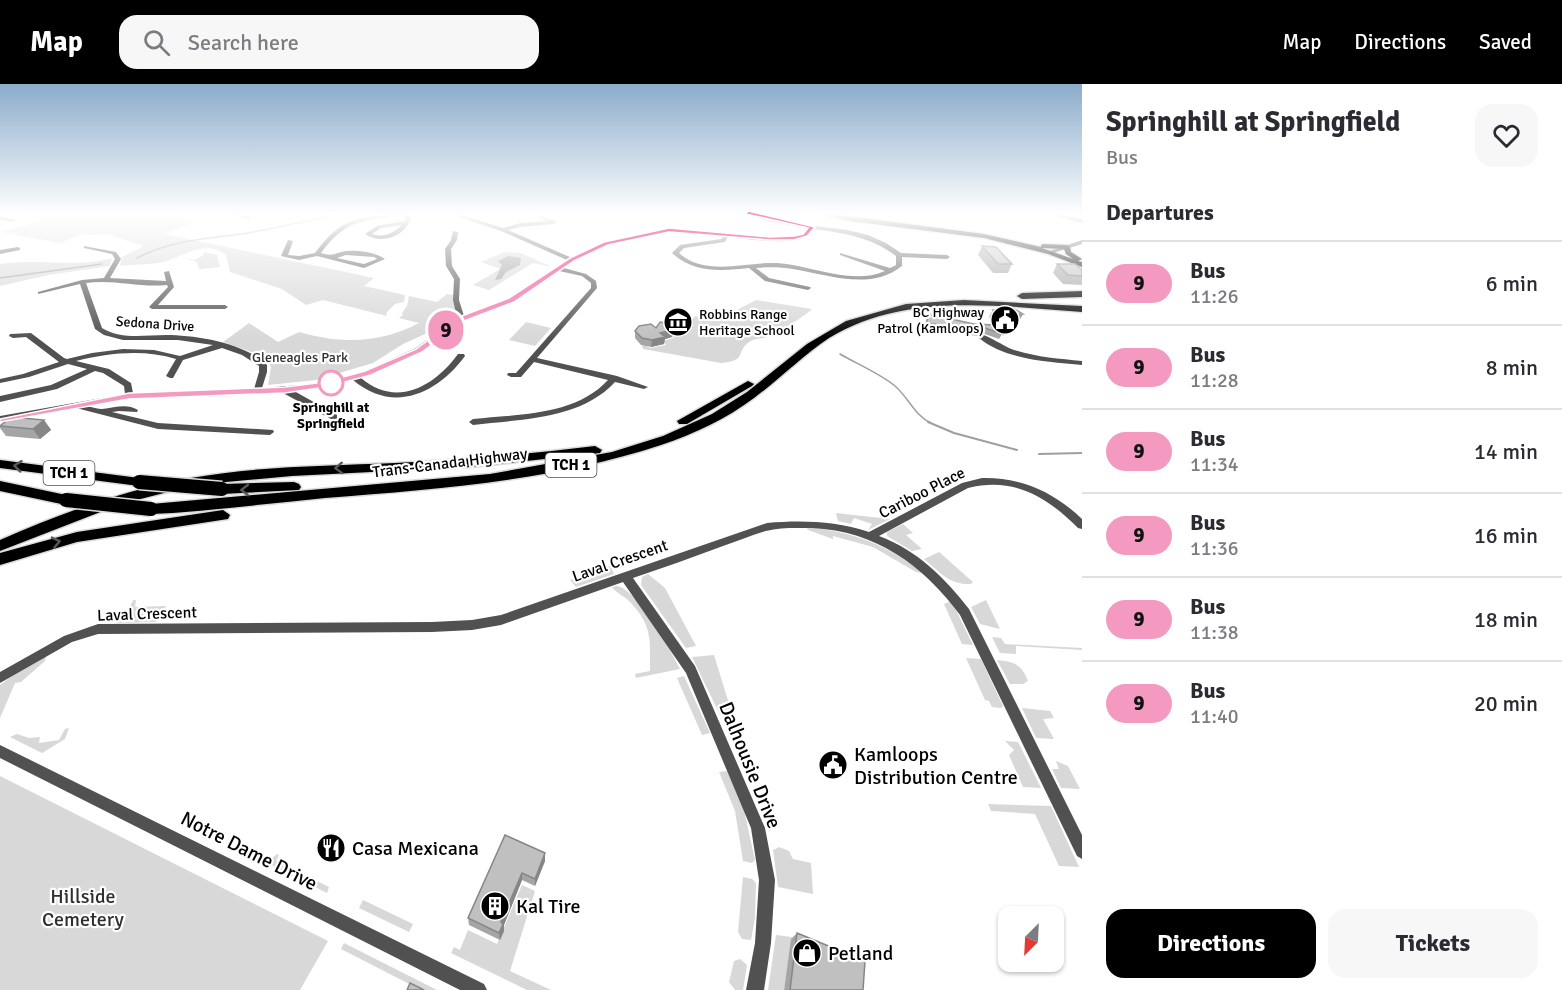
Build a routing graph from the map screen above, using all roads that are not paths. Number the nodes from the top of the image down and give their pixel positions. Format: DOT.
graph roads {
  1 [pos="116,255"];
  2 [pos="284,255"];
  3 [pos="311,255"];
  4 [pos="321,255"];
  5 [pos="338,255"];
  6 [pos="376,255"];
  7 [pos="448,255"];
  8 [pos="561,255"];
  9 [pos="582,255"];
  10 [pos="678,255"];
  11 [pos="846,255"];
  12 [pos="899,255"];
  13 [pos="906,255"];
  14 [pos="1039,255"];
  15 [pos="1060,255"];
  16 [pos="1062,255"];
  17 [pos="947,257"];
  18 [pos="330,258"];
  19 [pos="1066,258"];
  20 [pos="572,260"];
  21 [pos="1081,262"];
  22 [pos="750,266"];
  23 [pos="558,269"];
  24 [pos="892,271"];
  25 [pos="167,272"];
  26 [pos="106,279"];
  27 [pos="83,283"];
  28 [pos="169,283"];
  29 [pos="808,288"];
  30 [pos="40,292"];
  31 [pos="1082,294"];
  32 [pos="895,303"];
  33 [pos="225,307"];
  34 [pos="1081,314"];
  35 [pos="461,319"];
  36 [pos="13,336"];
  37 [pos="982,336"];
  38 [pos="219,346"];
  39 [pos="460,356"];
  40 [pos="180,358"];
  41 [pos="533,359"];
  42 [pos="65,362"];
  43 [pos="1082,363"];
  44 [pos="95,368"];
  45 [pos="511,375"];
  46 [pos="170,376"];
  47 [pos="355,377"];
  48 [pos="614,378"];
  49 [pos="0,381"];
  50 [pos="644,387"];
  51 [pos="285,390"];
  52 [pos="256,391"];
  53 [pos="129,396"];
  54 [pos="0,399"];
  55 [pos="74,405"];
  56 [pos="134,410"];
  57 [pos="102,412"];
  58 [pos="334,417"];
  59 [pos="0,419"];
  60 [pos="473,422"];
  61 [pos="270,432"];
  62 [pos="595,450"];
  63 [pos="0,464"];
  64 [pos="0,486"];
  65 [pos="379,490"];
  66 [pos="1082,525"];
  67 [pos="871,536"];
  68 [pos="0,546"];
  69 [pos="0,559"];
  70 [pos="625,576"];
  71 [pos="0,678"];
  72 [pos="0,752"];
  73 [pos="1082,852"];
  74 [pos="478,990"];
  75 [pos="755,990"];
  1 -- 26 [label="street"];
  2 -- 3 [label="street"];
  4 -- 18 [label="street"];
  5 -- 18 [label="street"];
  6 -- 18 [label="street"];
  7 -- 35 [label="street"];
  8 -- 20 [label="street"];
  9 -- 20 [label="street"];
  10 -- 22 [label="street"];
  11 -- 24 [label="street"];
  12 -- 24 [label="street"];
  13 -- 17 [label="street"];
  14 -- 19 [label="main road"];
  15 -- 19 [label="main road"];
  16 -- 21 [label="main road"];
  19 -- 21 [label="main road"];
  20 -- 23 [label="street"];
  22 -- 24 [label="street"];
  22 -- 29 [label="street"];
  23 -- 35 [label="street"];
  23 -- 41 [label="street"];
  25 -- 28 [label="street"];
  26 -- 27 [label="street"];
  26 -- 28 [label="street"];
  27 -- 30 [label="street"];
  27 -- 38 [label="street, Sedona Drive"];
  28 -- 33 [label="street"];
  31 -- 32 [label="highway"];
  32 -- 34 [label="highway, Trans-Canada Highway / TCH 1"];
  32 -- 62 [label="highway, Trans-Canada Highway / TCH 1"];
  34 -- 65 [label="highway, Trans-Canada Highway / TCH 1"];
  35 -- 47 [label="street"];
  36 -- 42 [label="street"];
  37 -- 43 [label="street"];
  38 -- 40 [label="street"];
  38 -- 52 [label="street, Sedona Drive"];
  39 -- 47 [label="street"];
  40 -- 42 [label="street"];
  40 -- 46 [label="street"];
  41 -- 45 [label="street"];
  41 -- 48 [label="street"];
  42 -- 44 [label="street"];
  42 -- 49 [label="street"];
  44 -- 53 [label="street"];
  44 -- 54 [label="street"];
  47 -- 51 [label="street"];
  48 -- 50 [label="street"];
  48 -- 60 [label="street"];
  51 -- 52 [label="street"];
  51 -- 58 [label="street"];
  52 -- 53 [label="street"];
  53 -- 55 [label="street"];
  55 -- 57 [label="street"];
  55 -- 59 [label="street"];
  56 -- 57 [label="street"];
  57 -- 61 [label="street"];
  62 -- 63 [label="highway, Trans-Canada Highway / TCH 1, one-way, bridge"];
  62 -- 68 [label="highway, one-way"];
  64 -- 65 [label="highway, Trans-Canada Highway / TCH 1, bridge"];
  69 -- 65 [label="highway, one-way"];
  66 -- 67 [label="street, Cariboo Place"];
  67 -- 70 [label="street, Laval Crescent"];
  67 -- 73 [label="street, Laval Crescent"];
  70 -- 71 [label="street, Laval Crescent"];
  70 -- 75 [label="street, Dalhousie Drive"];
  72 -- 74 [label="street, Notre Dame Drive"];
}
